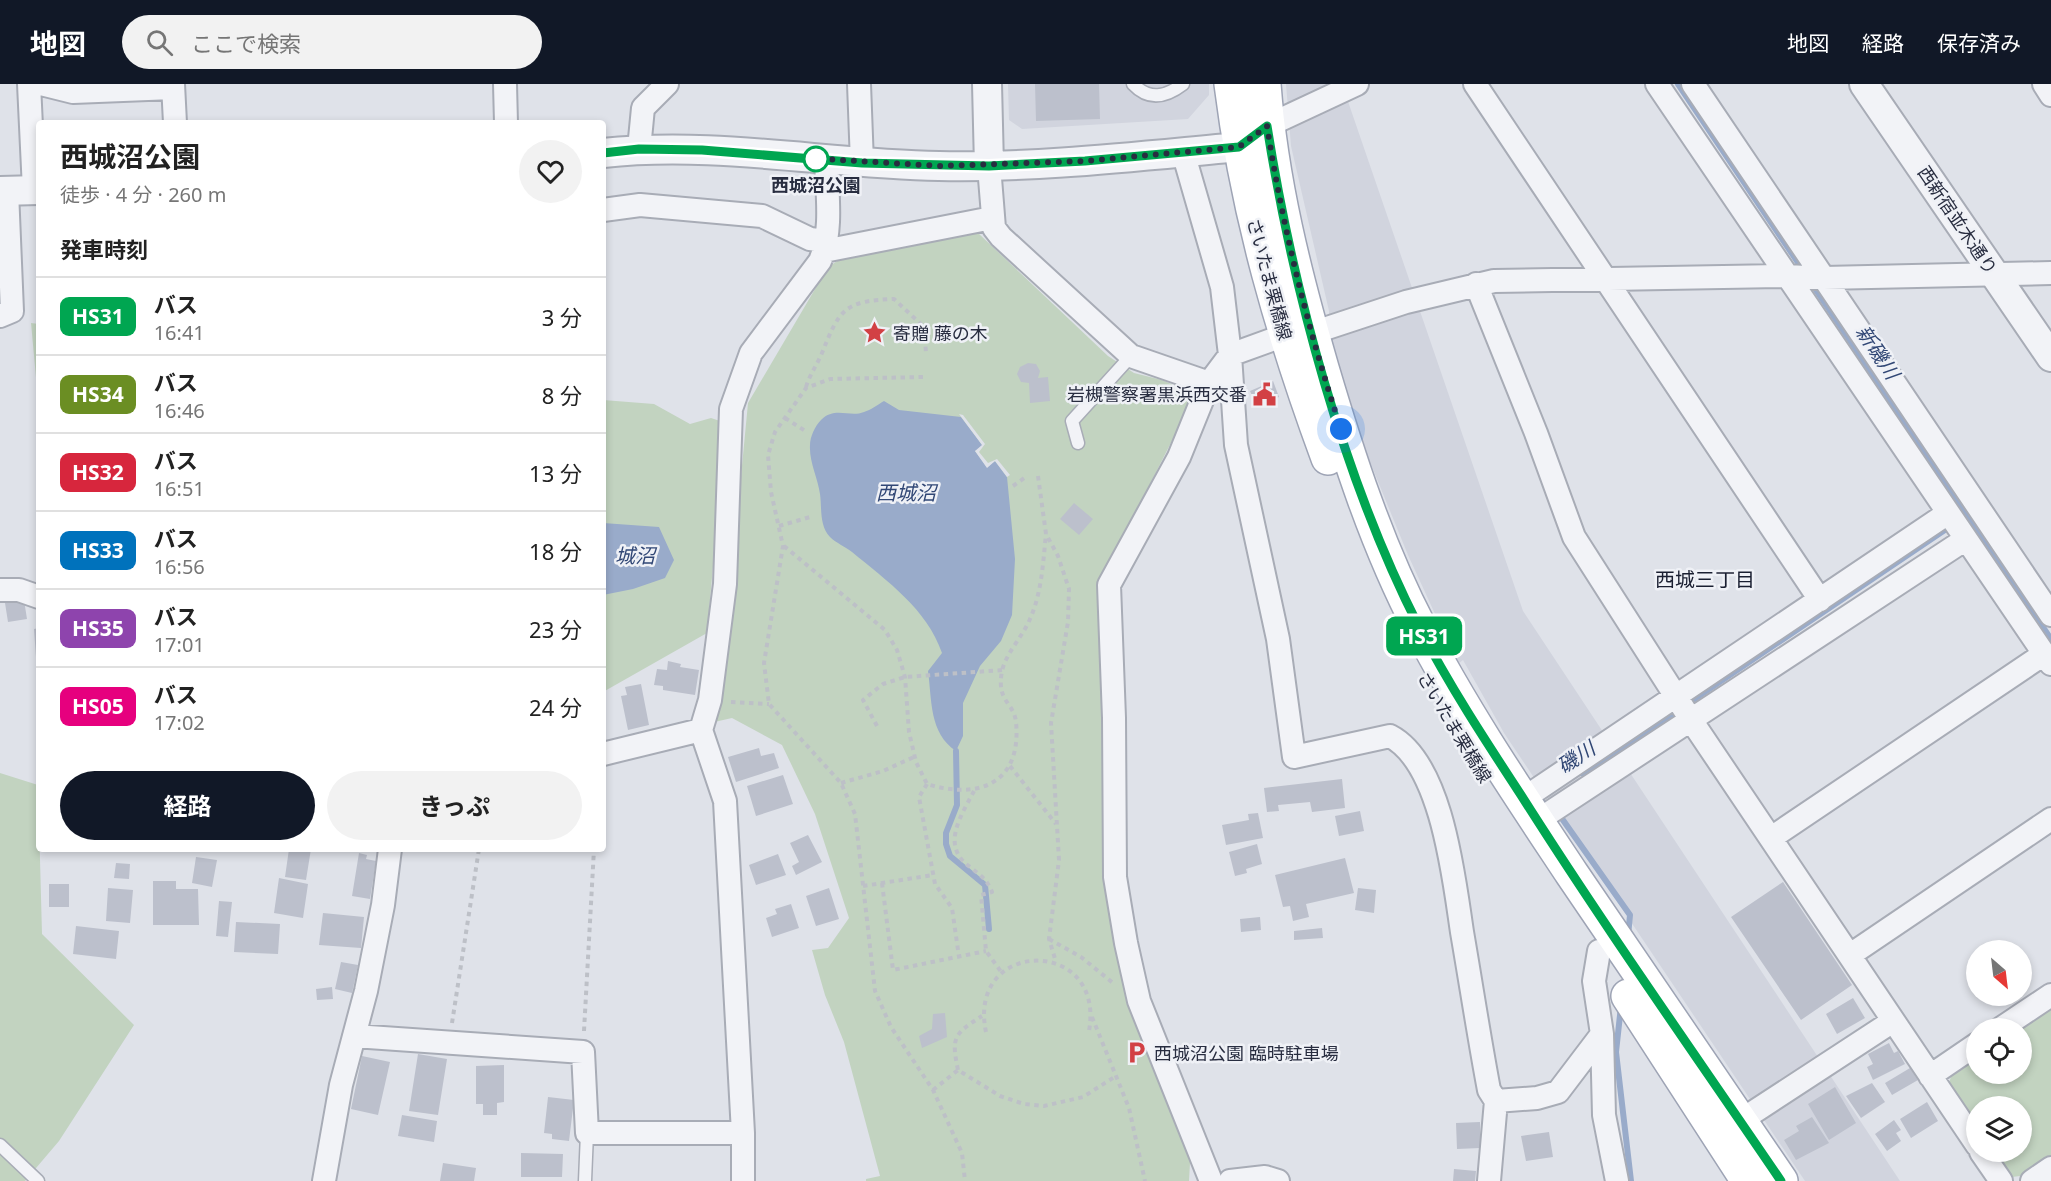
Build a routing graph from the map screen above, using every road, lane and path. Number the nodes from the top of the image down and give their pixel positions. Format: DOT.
graph roads {
  1 [pos="29,84"];
  2 [pos="41,84"];
  3 [pos="505,84"];
  4 [pos="667,84"];
  5 [pos="859,84"];
  6 [pos="987,84"];
  7 [pos="1133,84"];
  8 [pos="1183,84"];
  9 [pos="1231,84"];
  10 [pos="1264,84"];
  11 [pos="1357,84"];
  12 [pos="1474,84"];
  13 [pos="1657,84"];
  14 [pos="1693,84"];
  15 [pos="1864,84"];
  16 [pos="2044,84"];
  17 [pos="173,86"];
  18 [pos="2051,95"];
  19 [pos="175,120"];
  20 [pos="506,120"];
  21 [pos="1267,126"];
  22 [pos="1239,147"];
  23 [pos="639,149"];
  24 [pos="1183,152"];
  25 [pos="606,153"];
  26 [pos="826,160"];
  27 [pos="862,163"];
  28 [pos="989,166"];
  29 [pos="20,190"];
  30 [pos="606,210"];
  31 [pos="992,218"];
  32 [pos="825,246"];
  33 [pos="2051,273"];
  34 [pos="1995,275"];
  35 [pos="1787,276"];
  36 [pos="1824,278"];
  37 [pos="1606,279"];
  38 [pos="1476,284"];
  39 [pos="0,316"];
  40 [pos="1298,334"];
  41 [pos="926,353"];
  42 [pos="1230,355"];
  43 [pos="1131,357"];
  44 [pos="2051,357"];
  45 [pos="923,377"];
  46 [pos="1209,383"];
  47 [pos="806,388"];
  48 [pos="785,418"];
  49 [pos="807,432"];
  50 [pos="1078,443"];
  51 [pos="1027,476"];
  52 [pos="1038,476"];
  53 [pos="1013,486"];
  54 [pos="1948,513"];
  55 [pos="810,517"];
  56 [pos="779,526"];
  57 [pos="1046,534"];
  58 [pos="1966,538"];
  59 [pos="783,546"];
  60 [pos="0,590"];
  61 [pos="36,596"];
  62 [pos="1820,600"];
  63 [pos="2051,615"];
  64 [pos="2048,659"];
  65 [pos="1003,670"];
  66 [pos="905,677"];
  67 [pos="1676,697"];
  68 [pos="710,700"];
  69 [pos="769,704"];
  70 [pos="1691,720"];
  71 [pos="877,726"];
  72 [pos="701,730"];
  73 [pos="606,752"];
  74 [pos="915,757"];
  75 [pos="1010,766"];
  76 [pos="841,783"];
  77 [pos="927,784"];
  78 [pos="974,790"];
  79 [pos="1530,810"];
  80 [pos="2051,819"];
  81 [pos="1056,824"];
  82 [pos="1771,838"];
  83 [pos="390,852"];
  84 [pos="479,852"];
  85 [pos="594,852"];
  86 [pos="933,875"];
  87 [pos="882,883"];
  88 [pos="863,886"];
  89 [pos="1049,939"];
  90 [pos="986,951"];
  91 [pos="1599,951"];
  92 [pos="1850,955"];
  93 [pos="958,957"];
  94 [pos="1056,962"];
  95 [pos="1002,973"];
  96 [pos="1117,987"];
  97 [pos="2051,994"];
  98 [pos="1092,1015"];
  99 [pos="982,1016"];
  100 [pos="2016,1018"];
  101 [pos="1893,1020"];
  102 [pos="1089,1031"];
  103 [pos="986,1032"];
  104 [pos="1602,1034"];
  105 [pos="354,1036"];
  106 [pos="448,1044"];
  107 [pos="1966,1051"];
  108 [pos="583,1052"];
  109 [pos="958,1070"];
  110 [pos="1116,1076"];
  111 [pos="1930,1076"];
  112 [pos="933,1090"];
  113 [pos="1496,1101"];
  114 [pos="1740,1121"];
  115 [pos="1966,1130"];
  116 [pos="587,1133"];
  117 [pos="743,1133"];
  118 [pos="0,1145"];
  119 [pos="1988,1162"];
  120 [pos="2051,1168"];
  121 [pos="38,1181"];
  122 [pos="324,1181"];
  123 [pos="585,1181"];
  124 [pos="743,1181"];
  125 [pos="965,1181"];
  126 [pos="1145,1181"];
  127 [pos="1211,1181"];
  128 [pos="1230,1181"];
  129 [pos="1278,1181"];
  130 [pos="1489,1181"];
  131 [pos="1617,1181"];
  132 [pos="1748,1181"];
  133 [pos="1781,1181"];
  134 [pos="2001,1181"];
  135 [pos="2032,1181"];
  1 -- 29 [label="street"];
  2 -- 17 [label="street"];
  3 -- 20 [label="street"];
  4 -- 23 [label="street"];
  5 -- 27 [label="street"];
  6 -- 28 [label="street"];
  7 -- 8 [label="lane"];
  9 -- 22 [label="main road, さいたま栗橋線"];
  10 -- 21 [label="main road, さいたま栗橋線"];
  11 -- 21 [label="street"];
  12 -- 37 [label="street"];
  13 -- 35 [label="street"];
  14 -- 36 [label="street"];
  15 -- 34 [label="street, 西新宿並木通り"];
  16 -- 18 [label="street"];
  17 -- 19 [label="street"];
  21 -- 22 [label="street"];
  21 -- 40 [label="main road, さいたま栗橋線"];
  22 -- 24 [label="street"];
  22 -- 40 [label="main road, さいたま栗橋線"];
  23 -- 25 [label="street"];
  23 -- 26 [label="street"];
  24 -- 28 [label="street"];
  24 -- 42 [label="street"];
  26 -- 27 [label="street"];
  26 -- 32 [label="street"];
  27 -- 28 [label="street"];
  28 -- 31 [label="street"];
  29 -- 39 [label="street"];
  30 -- 32 [label="street"];
  31 -- 32 [label="street"];
  31 -- 43 [label="street"];
  32 -- 68 [label="street"];
  33 -- 34 [label="street"];
  34 -- 36 [label="street"];
  34 -- 44 [label="street, 西新宿並木通り"];
  35 -- 36 [label="street"];
  35 -- 37 [label="street"];
  35 -- 54 [label="street"];
  36 -- 63 [label="street"];
  37 -- 38 [label="street"];
  37 -- 62 [label="street"];
  38 -- 40 [label="street"];
  38 -- 67 [label="street"];
  40 -- 42 [label="street"];
  40 -- 79 [label="main road, さいたま栗橋線"];
  40 -- 91 [label="main road, さいたま栗橋線"];
  41 -- 47 [label="path"];
  42 -- 46 [label="street"];
  42 -- 113 [label="street"];
  43 -- 46 [label="street"];
  43 -- 50 [label="lane"];
  45 -- 47 [label="path"];
  46 -- 127 [label="street"];
  47 -- 48 [label="path"];
  48 -- 49 [label="path"];
  48 -- 56 [label="path"];
  51 -- 53 [label="path"];
  52 -- 57 [label="path"];
  54 -- 58 [label="street"];
  54 -- 62 [label="street"];
  55 -- 56 [label="path"];
  56 -- 59 [label="path"];
  57 -- 65 [label="path"];
  57 -- 81 [label="path"];
  58 -- 64 [label="street"];
  58 -- 70 [label="street"];
  59 -- 66 [label="path"];
  59 -- 69 [label="path"];
  60 -- 61 [label="street"];
  62 -- 67 [label="street"];
  64 -- 82 [label="street"];
  65 -- 66 [label="path"];
  65 -- 75 [label="path"];
  66 -- 71 [label="path"];
  66 -- 74 [label="path"];
  67 -- 70 [label="street"];
  67 -- 79 [label="street"];
  68 -- 69 [label="path"];
  68 -- 72 [label="street"];
  69 -- 76 [label="path"];
  70 -- 79 [label="street"];
  70 -- 82 [label="street"];
  72 -- 73 [label="street"];
  72 -- 117 [label="street"];
  74 -- 76 [label="path"];
  74 -- 77 [label="path"];
  75 -- 78 [label="path"];
  75 -- 81 [label="path"];
  76 -- 88 [label="path"];
  77 -- 78 [label="path"];
  77 -- 86 [label="path"];
  78 -- 90 [label="path"];
  79 -- 114 [label="main road, さいたま栗橋線"];
  80 -- 92 [label="street"];
  81 -- 89 [label="path"];
  82 -- 92 [label="street"];
  83 -- 105 [label="street"];
  84 -- 106 [label="path"];
  85 -- 108 [label="path"];
  86 -- 87 [label="path"];
  86 -- 93 [label="path"];
  87 -- 88 [label="path"];
  87 -- 93 [label="path"];
  88 -- 112 [label="path"];
  89 -- 94 [label="path"];
  89 -- 96 [label="path"];
  90 -- 93 [label="path"];
  90 -- 95 [label="path"];
  91 -- 104 [label="street"];
  91 -- 132 [label="main road, さいたま栗橋線"];
  92 -- 101 [label="street"];
  94 -- 95 [label="path"];
  94 -- 98 [label="path"];
  95 -- 99 [label="path"];
  97 -- 100 [label="street"];
  98 -- 102 [label="path"];
  98 -- 110 [label="path"];
  99 -- 103 [label="path"];
  99 -- 109 [label="path"];
  101 -- 111 [label="street"];
  101 -- 114 [label="street"];
  104 -- 113 [label="street"];
  104 -- 131 [label="street"];
  105 -- 106 [label="street"];
  105 -- 122 [label="street"];
  106 -- 108 [label="street"];
  107 -- 111 [label="street"];
  108 -- 116 [label="street"];
  109 -- 110 [label="path"];
  109 -- 112 [label="path"];
  110 -- 126 [label="path"];
  111 -- 115 [label="street"];
  112 -- 125 [label="path"];
  113 -- 130 [label="street"];
  114 -- 133 [label="main road, さいたま栗橋線"];
  116 -- 117 [label="street"];
  116 -- 123 [label="lane"];
  117 -- 124 [label="street"];
  118 -- 121 [label="lane"];
  119 -- 134 [label="street"];
  120 -- 135 [label="street"];
  128 -- 129 [label="street"];
}
